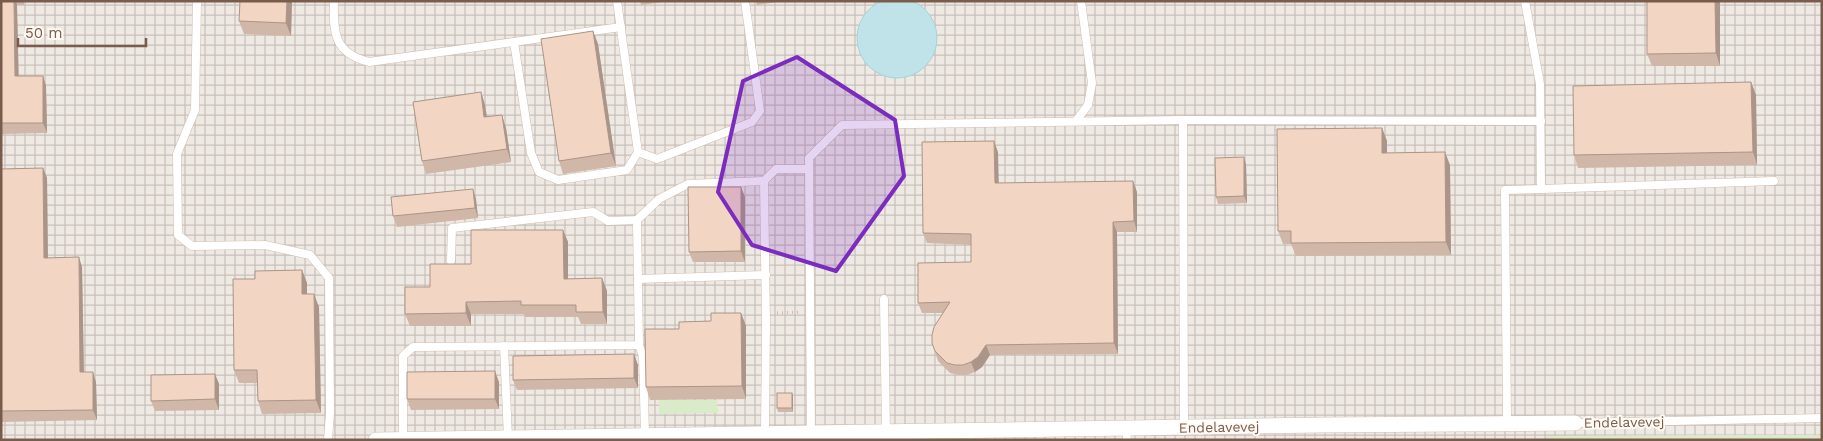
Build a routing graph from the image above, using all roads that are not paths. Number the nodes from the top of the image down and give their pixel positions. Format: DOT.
graph roads {
  1 [pos="198,1"];
  2 [pos="334,1"];
  3 [pos="618,1"];
  4 [pos="745,1"];
  5 [pos="1081,1"];
  6 [pos="1525,1"];
  7 [pos="621,27"];
  8 [pos="514,42"];
  9 [pos="1183,120"];
  10 [pos="1076,121"];
  11 [pos="1541,121"];
  12 [pos="638,152"];
  13 [pos="809,169"];
  14 [pos="764,181"];
  15 [pos="1774,181"];
  16 [pos="1541,188"];
  17 [pos="637,220"];
  18 [pos="451,261"];
  19 [pos="766,276"];
  20 [pos="638,279"];
  21 [pos="884,298"];
  22 [pos="639,345"];
  23 [pos="504,346"];
  24 [pos="1822,418"];
  25 [pos="1507,423"];
  26 [pos="1575,423"];
  27 [pos="1184,427"];
  28 [pos="886,431"];
  29 [pos="811,433"];
  30 [pos="765,434"];
  31 [pos="1127,434"];
  32 [pos="644,436"];
  33 [pos="750,437"];
  34 [pos="508,438"];
  35 [pos="553,438"];
  36 [pos="403,439"];
  37 [pos="328,440"];
  38 [pos="376,440"];
  39 [pos="439,440"];
  1 -- 37 [label="lane"];
  2 -- 8 [label="lane"];
  3 -- 7 [label="lane"];
  4 -- 12 [label="lane"];
  5 -- 10 [label="lane"];
  6 -- 11 [label="lane"];
  7 -- 8 [label="lane"];
  7 -- 12 [label="lane"];
  8 -- 12 [label="lane"];
  9 -- 10 [label="lane"];
  9 -- 11 [label="lane"];
  9 -- 27 [label="lane"];
  10 -- 13 [label="lane"];
  11 -- 16 [label="lane"];
  13 -- 14 [label="lane"];
  13 -- 29 [label="lane"];
  14 -- 17 [label="lane"];
  14 -- 19 [label="lane"];
  15 -- 16 [label="lane"];
  16 -- 25 [label="lane"];
  17 -- 18 [label="lane"];
  17 -- 20 [label="lane"];
  19 -- 20 [label="lane"];
  19 -- 30 [label="lane"];
  20 -- 22 [label="lane"];
  21 -- 28 [label="lane"];
  22 -- 23 [label="lane"];
  22 -- 32 [label="lane"];
  23 -- 34 [label="lane"];
  23 -- 36 [label="lane"];
  24 -- 26 [label="lane, Endelavevej"];
  25 -- 26 [label="street, Endelavevej"];
  25 -- 27 [label="street, Endelavevej"];
  27 -- 31 [label="street, Endelavevej"];
  28 -- 29 [label="street, Endelavevej"];
  28 -- 31 [label="street, Endelavevej"];
  29 -- 30 [label="street, Endelavevej"];
  30 -- 33 [label="street, Endelavevej"];
  32 -- 33 [label="street, Endelavevej"];
  32 -- 35 [label="street, Endelavevej"];
  34 -- 35 [label="street, Endelavevej"];
  34 -- 39 [label="street, Endelavevej"];
  36 -- 38 [label="street, Endelavevej"];
  36 -- 39 [label="street, Endelavevej"];
}
